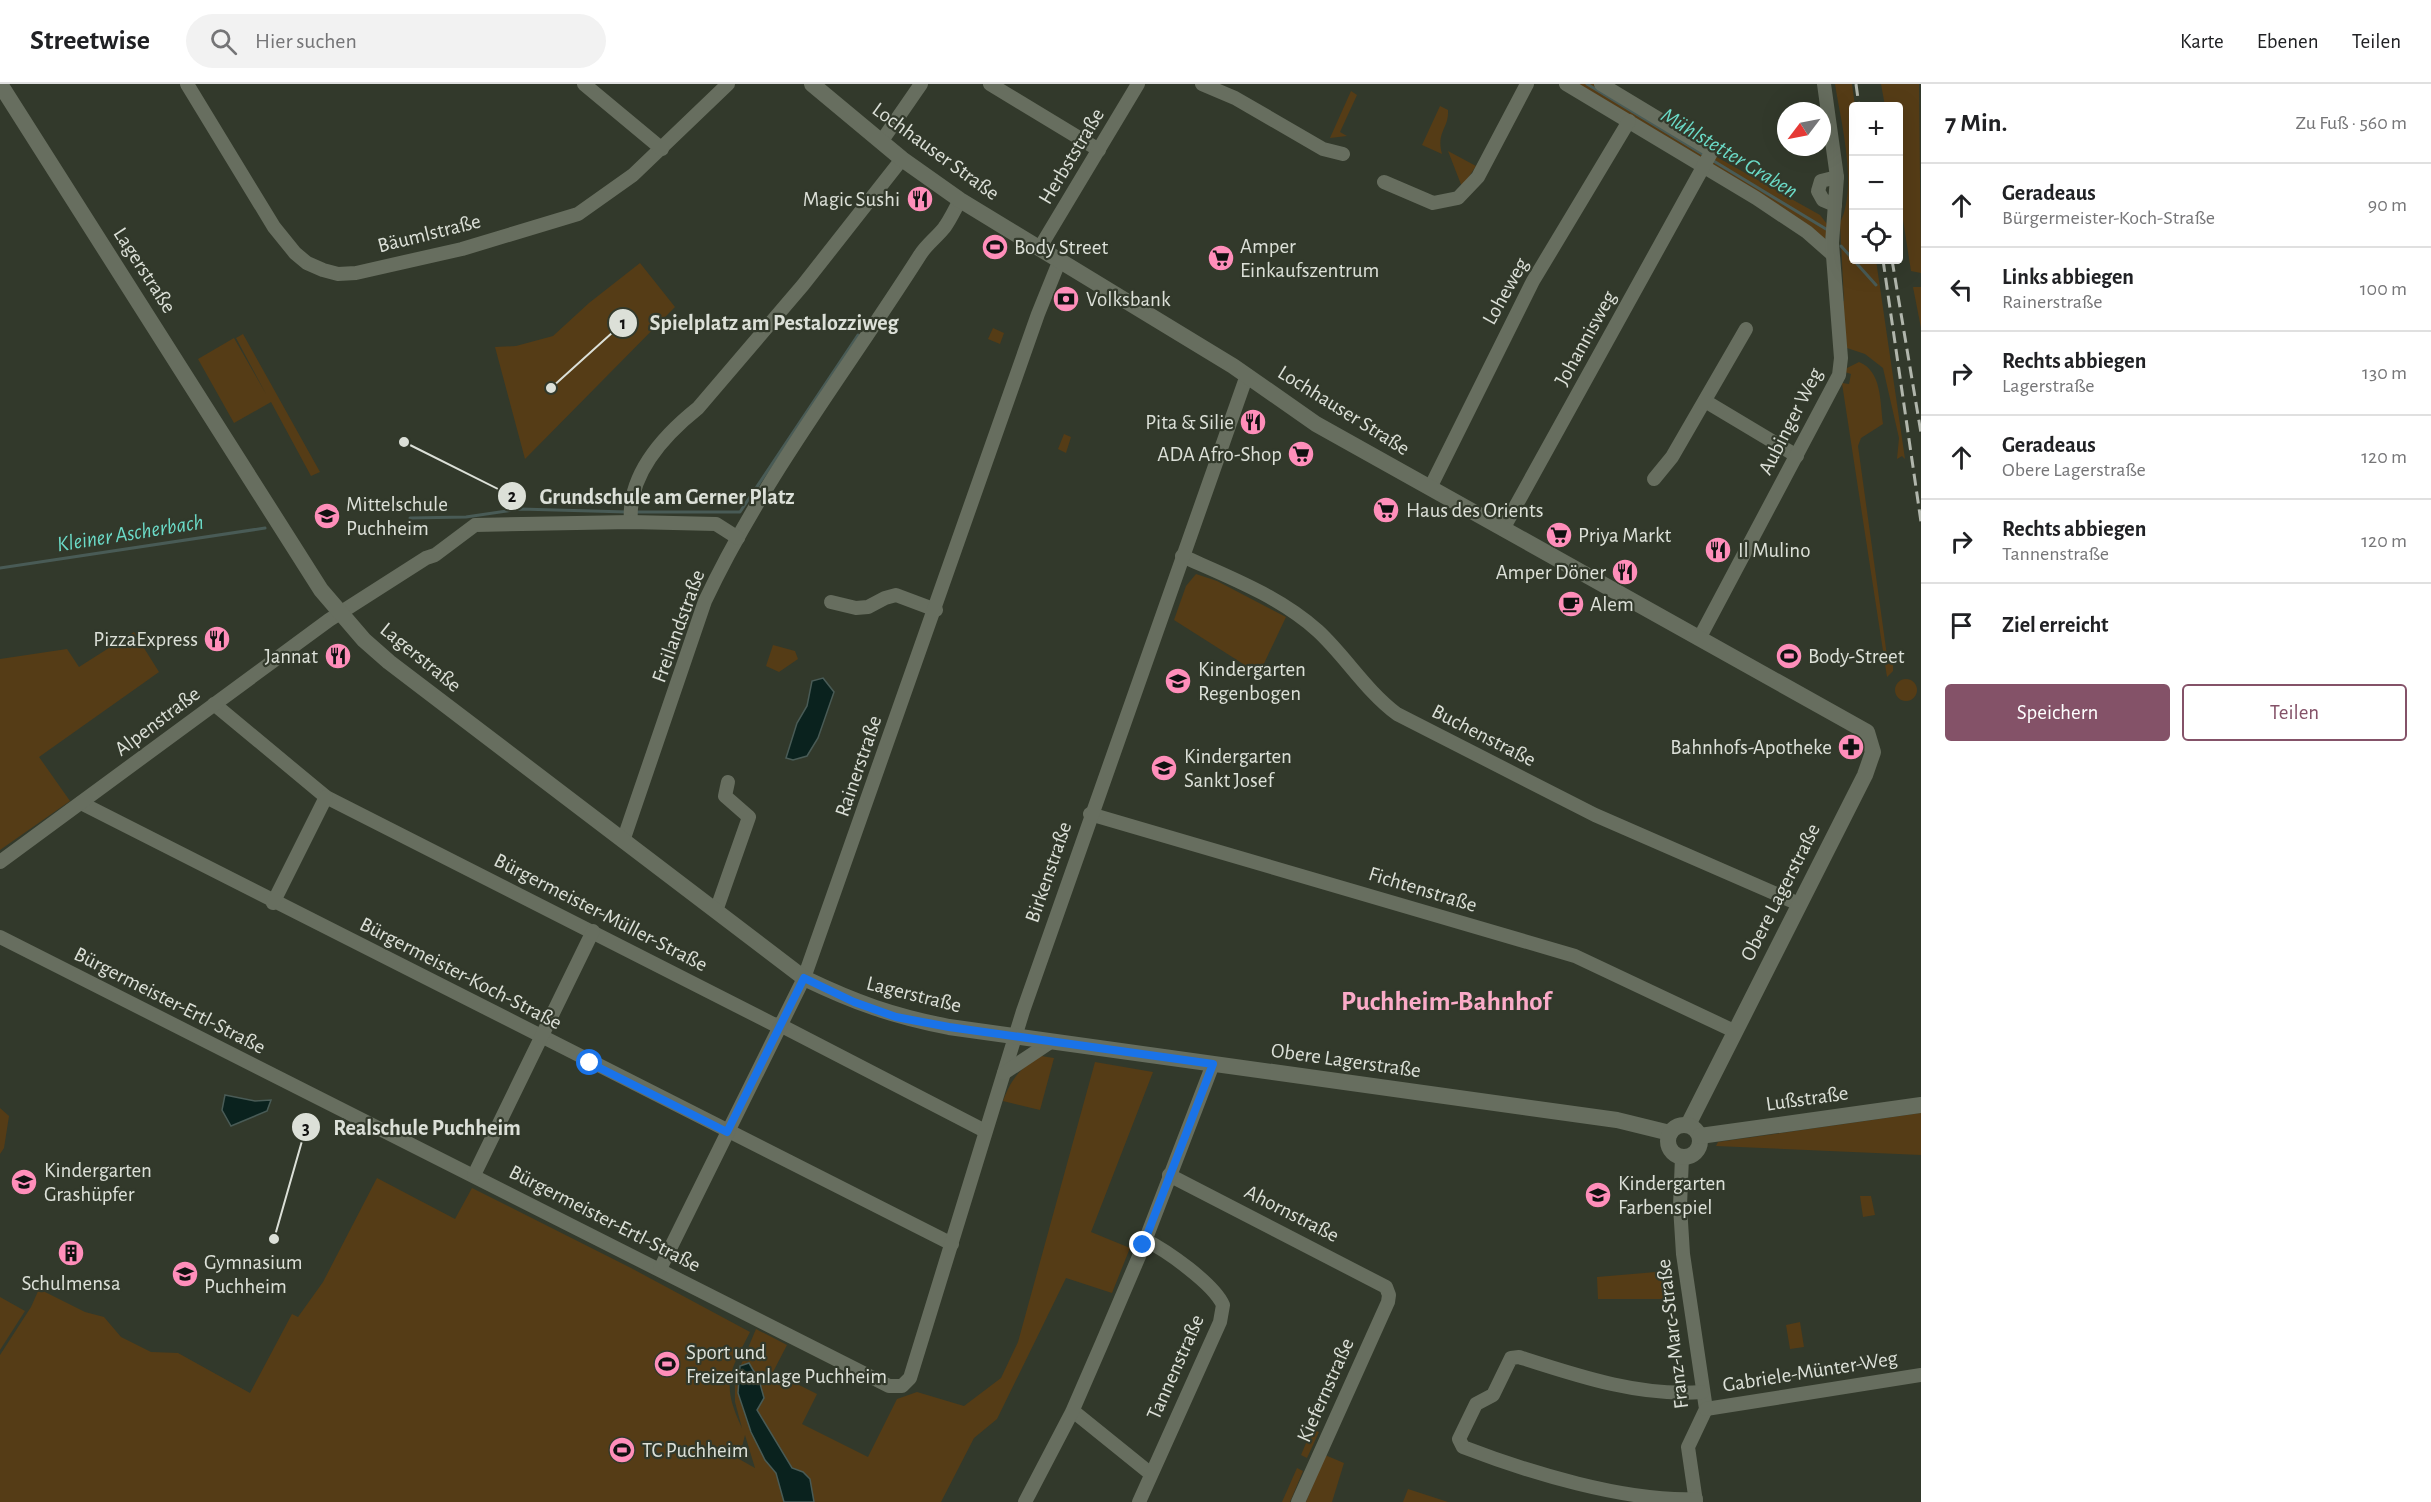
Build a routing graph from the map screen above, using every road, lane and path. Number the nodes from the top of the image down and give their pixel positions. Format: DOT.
graph roads {
  1 [pos="0,84"];
  2 [pos="187,84"];
  3 [pos="584,84"];
  4 [pos="728,84"];
  5 [pos="812,84"];
  6 [pos="921,84"];
  7 [pos="990,84"];
  8 [pos="1138,84"];
  9 [pos="1202,84"];
  10 [pos="1527,84"];
  11 [pos="1566,84"];
  12 [pos="1601,84"];
  13 [pos="1824,84"];
  14 [pos="1629,121"];
  15 [pos="881,142"];
  16 [pos="662,149"];
  17 [pos="1098,150"];
  18 [pos="1343,154"];
  19 [pos="902,159"];
  20 [pos="1706,160"];
  21 [pos="1383,182"];
  22 [pos="960,200"];
  23 [pos="1833,243"];
  24 [pos="1039,249"];
  25 [pos="1059,262"];
  26 [pos="1746,329"];
  27 [pos="1247,375"];
  28 [pos="1705,401"];
  29 [pos="1797,456"];
  30 [pos="1654,479"];
  31 [pos="1430,488"];
  32 [pos="631,513"];
  33 [pos="1503,529"];
  34 [pos="738,538"];
  35 [pos="1182,556"];
  36 [pos="831,602"];
  37 [pos="936,610"];
  38 [pos="339,613"];
  39 [pos="1700,637"];
  40 [pos="214,704"];
  41 [pos="1871,742"];
  42 [pos="728,782"];
  43 [pos="326,797"];
  44 [pos="81,803"];
  45 [pos="1090,814"];
  46 [pos="622,841"];
  47 [pos="0,862"];
  48 [pos="273,903"];
  49 [pos="1798,904"];
  50 [pos="716,911"];
  51 [pos="593,931"];
  52 [pos="0,937"];
  53 [pos="804,978"];
  54 [pos="780,1025"];
  55 [pos="1734,1031"];
  56 [pos="1015,1036"];
  57 [pos="542,1038"];
  58 [pos="1052,1041"];
  59 [pos="1213,1064"];
  60 [pos="1004,1073"];
  61 [pos="1921,1105"];
  62 [pos="1694,1130"];
  63 [pos="985,1131"];
  64 [pos="727,1132"];
  65 [pos="1670,1133"];
  66 [pos="1682,1157"];
  67 [pos="474,1175"];
  68 [pos="1169,1175"];
  69 [pos="1145,1240"];
  70 [pos="952,1244"];
  71 [pos="660,1269"];
  72 [pos="1389,1295"];
  73 [pos="1921,1375"];
  74 [pos="902,1386"];
  75 [pos="1702,1392"];
  76 [pos="1706,1408"];
  77 [pos="1073,1411"];
  78 [pos="1151,1474"];
  79 [pos="1696,1500"];
  80 [pos="1025,1502"];
  81 [pos="1139,1502"];
  82 [pos="1298,1502"];
  1 -- 38 [label="street, Lagerstraße"];
  2 -- 16 [label="street, Bäumlstraße"];
  3 -- 16 [label="street"];
  4 -- 16 [label="street, Bäumlstraße"];
  5 -- 15 [label="street, Lochhauser Straße"];
  6 -- 15 [label="street"];
  7 -- 17 [label="street"];
  8 -- 17 [label="street, Herbststraße"];
  9 -- 18 [label="street"];
  10 -- 21 [label="street"];
  11 -- 14 [label="street"];
  12 -- 20 [label="street"];
  13 -- 23 [label="street, Aubinger Weg"];
  14 -- 20 [label="street"];
  14 -- 31 [label="street, Loheweg"];
  15 -- 19 [label="street, Lochhauser Straße"];
  17 -- 24 [label="street, Herbststraße"];
  19 -- 22 [label="street, Lochhauser Straße"];
  19 -- 32 [label="street"];
  20 -- 23 [label="street"];
  20 -- 33 [label="street, Johannisweg"];
  22 -- 24 [label="street, Lochhauser Straße"];
  22 -- 34 [label="street, Freilandstraße"];
  23 -- 29 [label="street, Aubinger Weg"];
  24 -- 25 [label="street, Lochhauser Straße"];
  25 -- 27 [label="street, Lochhauser Straße"];
  25 -- 37 [label="street, Rainerstraße"];
  26 -- 28 [label="street"];
  27 -- 31 [label="street, Lochhauser Straße"];
  27 -- 35 [label="street, Birkenstraße"];
  28 -- 29 [label="street"];
  28 -- 30 [label="street"];
  29 -- 39 [label="street, Aubinger Weg"];
  31 -- 33 [label="street, Lochhauser Straße"];
  32 -- 34 [label="street, Alpenstraße"];
  32 -- 38 [label="street, Alpenstraße"];
  33 -- 39 [label="street, Lochhauser Straße"];
  34 -- 46 [label="street, Freilandstraße"];
  35 -- 45 [label="street, Birkenstraße"];
  35 -- 49 [label="street, Buchenstraße"];
  36 -- 37 [label="street"];
  37 -- 53 [label="street, Rainerstraße"];
  38 -- 40 [label="street, Alpenstraße"];
  38 -- 46 [label="street, Lagerstraße"];
  39 -- 41 [label="street, Lochhauser Straße"];
  40 -- 43 [label="street, Bürgermeister-Müller-Straße"];
  40 -- 44 [label="street, Alpenstraße"];
  41 -- 49 [label="street, Obere Lagerstraße"];
  42 -- 50 [label="street"];
  43 -- 48 [label="street"];
  43 -- 51 [label="street, Bürgermeister-Müller-Straße"];
  44 -- 47 [label="street, Alpenstraße"];
  44 -- 48 [label="street, Bürgermeister-Koch-Straße"];
  45 -- 55 [label="street, Fichtenstraße"];
  45 -- 56 [label="street, Birkenstraße"];
  46 -- 50 [label="street, Lagerstraße"];
  48 -- 57 [label="street, Bürgermeister-Koch-Straße"];
  49 -- 55 [label="street, Obere Lagerstraße"];
  50 -- 53 [label="street, Lagerstraße"];
  51 -- 54 [label="street, Bürgermeister-Müller-Straße"];
  51 -- 57 [label="street"];
  52 -- 67 [label="street, Bürgermeister-Ertl-Straße"];
  53 -- 54 [label="street, Rainerstraße"];
  53 -- 56 [label="street, Lagerstraße"];
  54 -- 63 [label="street, Bürgermeister-Müller-Straße"];
  54 -- 64 [label="street, Rainerstraße"];
  55 -- 62 [label="street, Obere Lagerstraße"];
  56 -- 58 [label="street, Obere Lagerstraße"];
  56 -- 60 [label="street, Birkenstraße"];
  57 -- 64 [label="street, Bürgermeister-Koch-Straße"];
  57 -- 67 [label="street"];
  58 -- 59 [label="street, Obere Lagerstraße"];
  58 -- 60 [label="street"];
  59 -- 65 [label="street, Obere Lagerstraße"];
  59 -- 68 [label="street"];
  60 -- 63 [label="street, Birkenstraße"];
  61 -- 62 [label="street, Lußstraße"];
  62 -- 65 [label="street"];
  62 -- 66 [label="street, Obere Lagerstraße"];
  63 -- 70 [label="street, Birkenstraße"];
  64 -- 70 [label="street, Bürgermeister-Koch-Straße"];
  64 -- 71 [label="street, Rainerstraße"];
  65 -- 66 [label="street"];
  66 -- 75 [label="street, Franz-Marc-Straße"];
  67 -- 71 [label="street, Bürgermeister-Ertl-Straße"];
  68 -- 69 [label="street"];
  68 -- 72 [label="street, Ahornstraße"];
  69 -- 77 [label="street"];
  69 -- 78 [label="street, Tannenstraße"];
  70 -- 74 [label="street, Birkenstraße"];
  71 -- 74 [label="street, Bürgermeister-Ertl-Straße"];
  72 -- 82 [label="street, Kiefernstraße"];
  73 -- 76 [label="street, Gabriele-Münter-Weg"];
  75 -- 76 [label="street, Franz-Marc-Straße"];
  75 -- 79 [label="street"];
  76 -- 79 [label="street, Franz-Marc-Straße"];
  77 -- 78 [label="street"];
  77 -- 80 [label="street"];
  78 -- 81 [label="street, Tannenstraße"];
}
